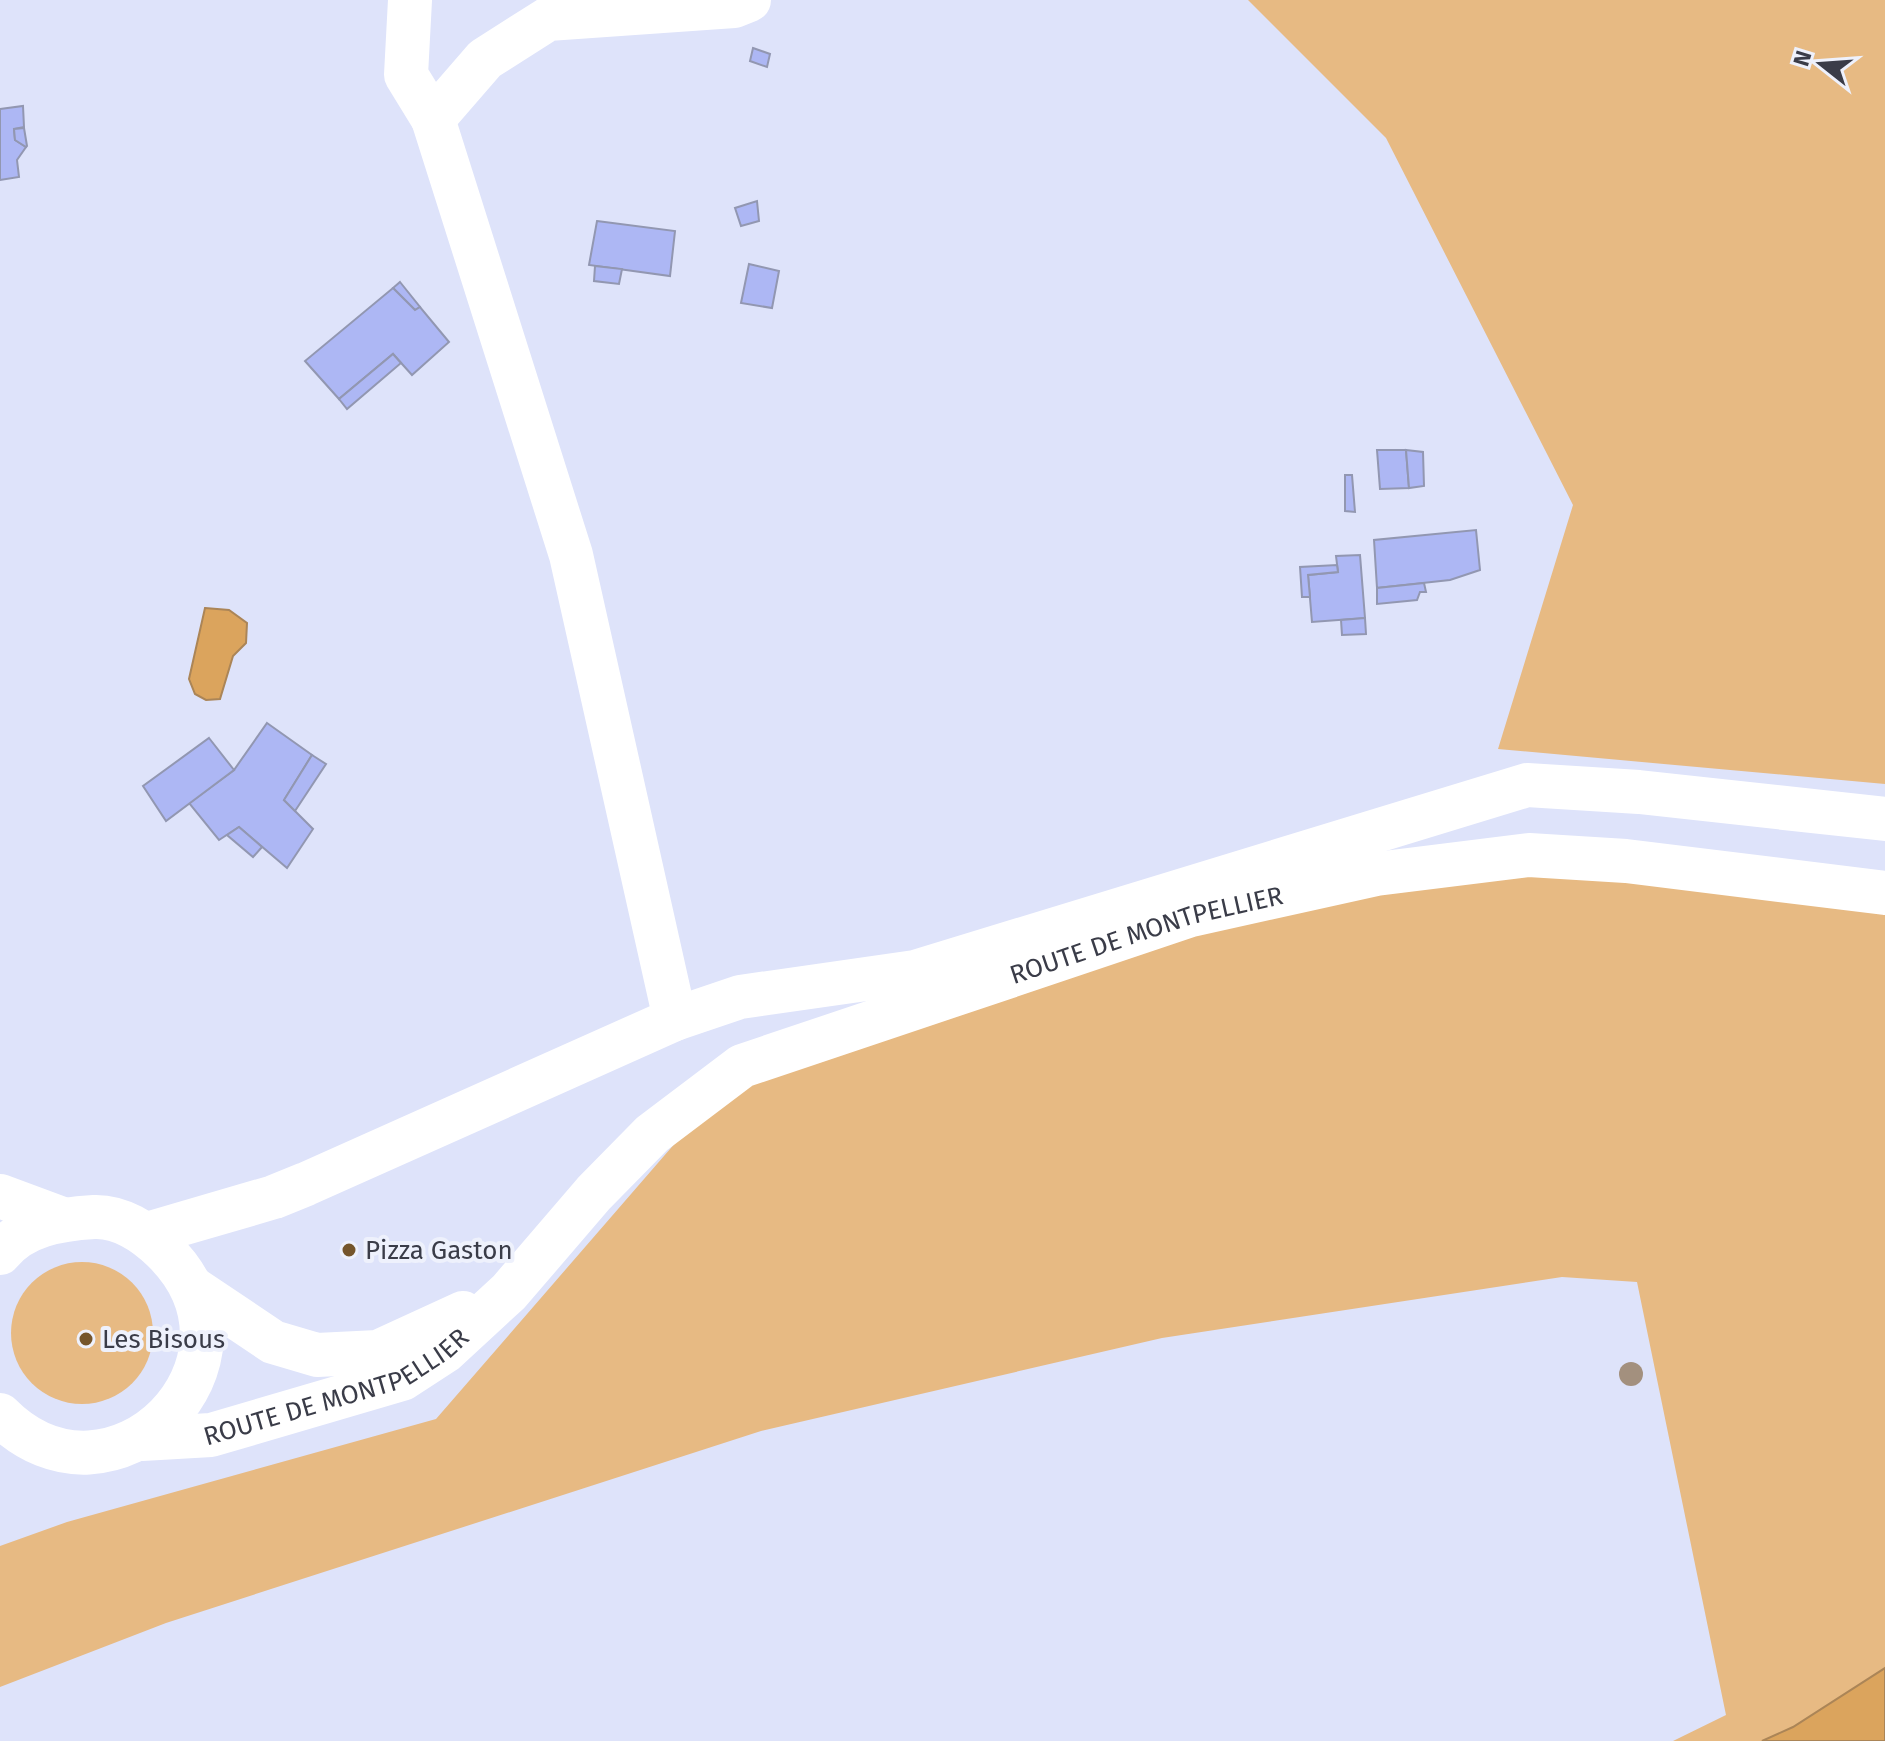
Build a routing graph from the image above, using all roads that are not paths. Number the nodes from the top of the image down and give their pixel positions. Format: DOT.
graph roads {
  1 [pos="410,0"];
  2 [pos="749,0"];
  3 [pos="433,119"];
  4 [pos="1885,819"];
  5 [pos="1885,893"];
  6 [pos="675,1019"];
  7 [pos="0,1196"];
  8 [pos="62,1219"];
  9 [pos="147,1234"];
  10 [pos="0,1253"];
  11 [pos="194,1289"];
  12 [pos="509,1292"];
  13 [pos="0,1415"];
  14 [pos="142,1439"];
  1 -- 3 [label="street"];
  2 -- 3 [label="street"];
  3 -- 6 [label="street"];
  4 -- 6 [label="street"];
  5 -- 12 [label="street, ROUTE DE MONTPELLIER"];
  6 -- 9 [label="street"];
  7 -- 8 [label="street"];
  8 -- 9 [label="street"];
  8 -- 10 [label="street"];
  9 -- 11 [label="street"];
  11 -- 12 [label="street, ROUTE DE MONTPELLIER"];
  11 -- 14 [label="street"];
  12 -- 14 [label="street, ROUTE DE MONTPELLIER"];
  13 -- 14 [label="street"];
}
